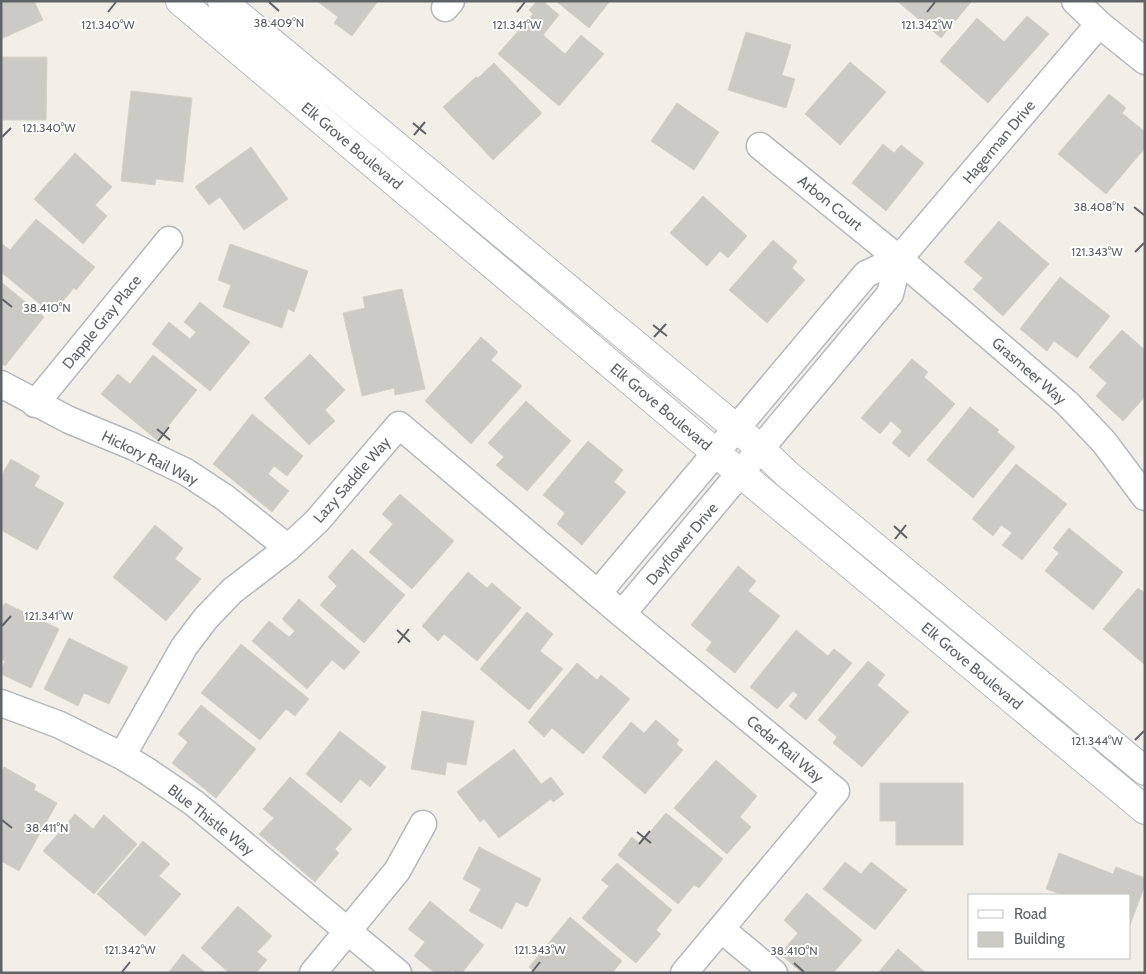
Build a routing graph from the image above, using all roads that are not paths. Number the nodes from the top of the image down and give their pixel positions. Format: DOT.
graph roads {
  1 [pos="180,1"];
  2 [pos="222,1"];
  3 [pos="1075,1"];
  4 [pos="1099,24"];
  5 [pos="1145,61"];
  6 [pos="760,146"];
  7 [pos="169,240"];
  8 [pos="899,259"];
  9 [pos="1,384"];
  10 [pos="35,404"];
  11 [pos="736,428"];
  12 [pos="761,449"];
  13 [pos="716,453"];
  14 [pos="741,473"];
  15 [pos="1145,497"];
  16 [pos="288,548"];
  17 [pos="598,593"];
  18 [pos="622,614"];
  19 [pos="1,703"];
  20 [pos="122,756"];
  21 [pos="1145,771"];
  22 [pos="1145,810"];
  23 [pos="423,824"];
  24 [pos="721,928"];
  25 [pos="348,931"];
  26 [pos="313,973"];
  27 [pos="398,973"];
  28 [pos="684,973"];
  29 [pos="774,973"];
  1 -- 13 [label="main road, Elk Grove Boulevard"];
  2 -- 11 [label="main road, Elk Grove Boulevard"];
  3 -- 4 [label="street"];
  4 -- 5 [label="street"];
  4 -- 8 [label="street, Hagerman Drive"];
  6 -- 8 [label="street, Arbon Court"];
  7 -- 10 [label="street, Dapple Gray Place"];
  8 -- 11 [label="street, Hagerman Drive"];
  8 -- 12 [label="street, Hagerman Drive"];
  8 -- 15 [label="street, Grasmeer Way"];
  9 -- 10 [label="street, Hickory Rail Way"];
  10 -- 16 [label="street, Hickory Rail Way"];
  11 -- 12 [label="main road, Elk Grove Boulevard"];
  11 -- 13 [label="street, Hagerman Drive"];
  12 -- 14 [label="street, Hagerman Drive"];
  12 -- 21 [label="main road, Elk Grove Boulevard"];
  13 -- 14 [label="main road, Elk Grove Boulevard"];
  13 -- 17 [label="street"];
  14 -- 18 [label="street, Dayflower Drive"];
  14 -- 22 [label="main road, Elk Grove Boulevard"];
  16 -- 17 [label="street, Lazy Saddle Way"];
  16 -- 20 [label="street, Lazy Saddle Way"];
  17 -- 18 [label="street, Lazy Saddle Way"];
  18 -- 24 [label="street, Cedar Rail Way"];
  19 -- 20 [label="street, Blue Thistle Way"];
  20 -- 25 [label="street, Blue Thistle Way"];
  23 -- 25 [label="street"];
  24 -- 28 [label="street, Cedar Rail Way"];
  24 -- 29 [label="street"];
  25 -- 26 [label="street"];
  25 -- 27 [label="street, Blue Thistle Way"];
}
